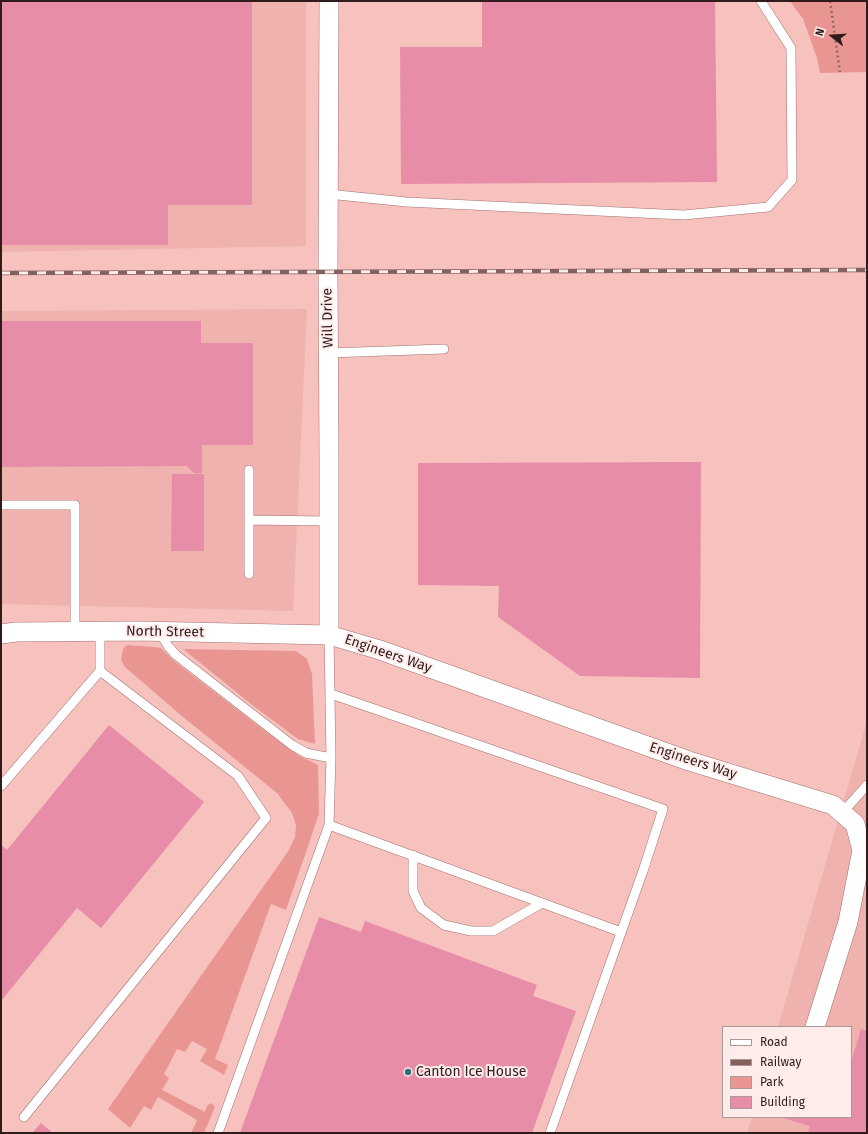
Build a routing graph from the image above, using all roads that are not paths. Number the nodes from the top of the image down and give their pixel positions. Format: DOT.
graph roads {
  1 [pos="329,1"];
  2 [pos="761,1"];
  3 [pos="328,194"];
  4 [pos="444,349"];
  5 [pos="329,352"];
  6 [pos="249,470"];
  7 [pos="1,505"];
  8 [pos="249,520"];
  9 [pos="329,520"];
  10 [pos="249,574"];
  11 [pos="100,631"];
  12 [pos="159,631"];
  13 [pos="75,632"];
  14 [pos="1,634"];
  15 [pos="329,634"];
  16 [pos="100,671"];
  17 [pos="330,694"];
  18 [pos="331,758"];
  19 [pos="867,785"];
  20 [pos="1,786"];
  21 [pos="855,821"];
  22 [pos="329,825"];
  23 [pos="412,856"];
  24 [pos="542,903"];
  25 [pos="621,932"];
  26 [pos="815,1026"];
  27 [pos="24,1117"];
  28 [pos="218,1133"];
  29 [pos="550,1133"];
  1 -- 3 [label="street, Will Drive"];
  2 -- 3 [label="lane"];
  3 -- 5 [label="street, Will Drive"];
  4 -- 5 [label="lane"];
  5 -- 9 [label="street, Will Drive"];
  6 -- 8 [label="lane"];
  7 -- 13 [label="lane"];
  8 -- 9 [label="lane"];
  8 -- 10 [label="lane"];
  9 -- 15 [label="street, Will Drive"];
  11 -- 12 [label="street, North Street"];
  11 -- 13 [label="street, North Street"];
  11 -- 16 [label="lane"];
  12 -- 15 [label="street, North Street"];
  12 -- 18 [label="lane"];
  13 -- 14 [label="street, North Street"];
  15 -- 17 [label="lane"];
  15 -- 21 [label="street, Engineers Way"];
  16 -- 20 [label="lane"];
  16 -- 27 [label="lane"];
  17 -- 18 [label="lane"];
  17 -- 25 [label="lane"];
  18 -- 22 [label="lane"];
  19 -- 21 [label="lane"];
  21 -- 26 [label="street"];
  22 -- 23 [label="lane"];
  22 -- 28 [label="lane"];
  23 -- 24 [label="lane"];
  23 -- 24 [label="lane"];
  24 -- 25 [label="lane"];
  25 -- 29 [label="lane"];
}
